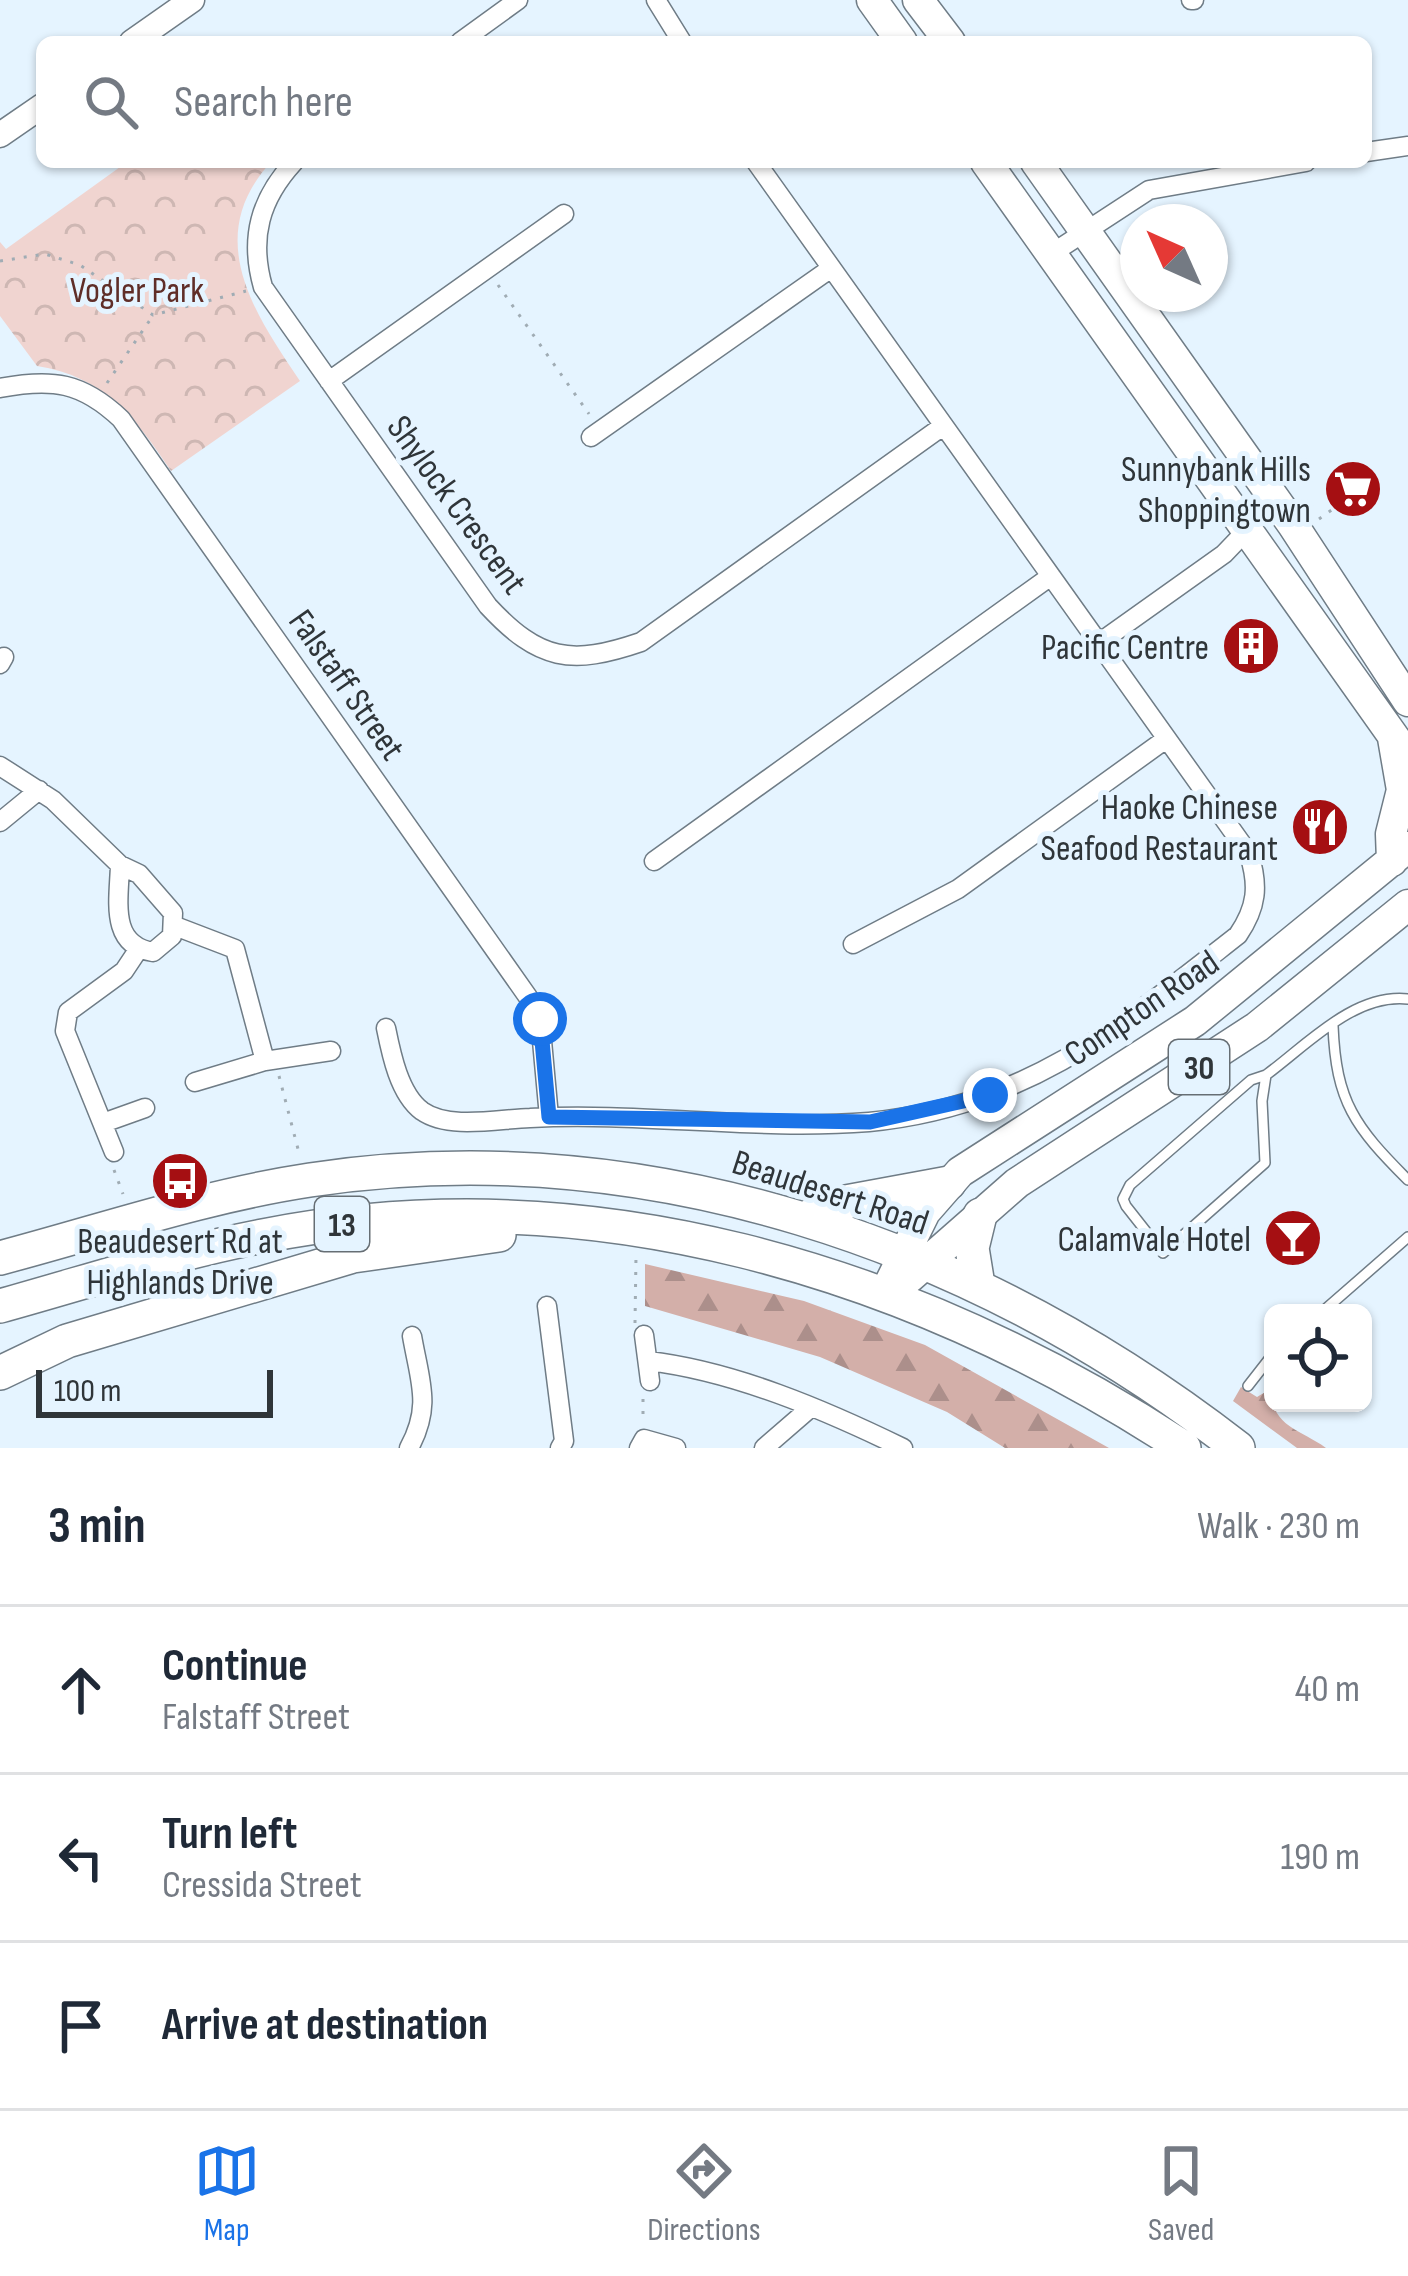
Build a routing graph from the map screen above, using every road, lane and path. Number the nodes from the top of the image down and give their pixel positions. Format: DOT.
graph roads {
  1 [pos="192,0"];
  2 [pos="518,0"];
  3 [pos="656,0"];
  4 [pos="872,0"];
  5 [pos="918,0"];
  6 [pos="141,36"];
  7 [pos="468,36"];
  8 [pos="678,36"];
  9 [pos="898,36"];
  10 [pos="945,36"];
  11 [pos="36,110"];
  12 [pos="0,135"];
  13 [pos="1408,146"];
  14 [pos="1372,151"];
  15 [pos="289,168"];
  16 [pos="760,168"];
  17 [pos="990,168"];
  18 [pos="1040,168"];
  19 [pos="1272,168"];
  20 [pos="564,214"];
  21 [pos="1083,230"];
  22 [pos="1051,254"];
  23 [pos="0,261"];
  24 [pos="487,269"];
  25 [pos="830,269"];
  26 [pos="263,287"];
  27 [pos="153,315"];
  28 [pos="329,381"];
  29 [pos="0,388"];
  30 [pos="98,398"];
  31 [pos="1204,400"];
  32 [pos="943,426"];
  33 [pos="596,433"];
  34 [pos="1379,476"];
  35 [pos="1312,524"];
  36 [pos="1247,530"];
  37 [pos="1051,576"];
  38 [pos="1099,643"];
  39 [pos="1408,701"];
  40 [pos="1166,739"];
  41 [pos="1401,747"];
  42 [pos="0,766"];
  43 [pos="38,790"];
  44 [pos="0,822"];
  45 [pos="1400,854"];
  46 [pos="654,861"];
  47 [pos="121,865"];
  48 [pos="1408,904"];
  49 [pos="175,926"];
  50 [pos="853,944"];
  51 [pos="138,950"];
  52 [pos="1408,1000"];
  53 [pos="1333,1026"];
  54 [pos="386,1028"];
  55 [pos="331,1052"];
  56 [pos="272,1062"];
  57 [pos="1266,1075"];
  58 [pos="194,1082"];
  59 [pos="145,1108"];
  60 [pos="549,1117"];
  61 [pos="103,1123"];
  62 [pos="298,1149"];
  63 [pos="114,1152"];
  64 [pos="1408,1180"];
  65 [pos="950,1183"];
  66 [pos="123,1194"];
  67 [pos="980,1215"];
  68 [pos="806,1218"];
  69 [pos="595,1222"];
  70 [pos="1408,1237"];
  71 [pos="914,1257"];
  72 [pos="0,1258"];
  73 [pos="979,1286"];
  74 [pos="890,1293"];
  75 [pos="1331,1304"];
  76 [pos="0,1306"];
  77 [pos="547,1306"];
  78 [pos="644,1335"];
  79 [pos="412,1336"];
  80 [pos="1264,1365"];
  81 [pos="0,1373"];
  82 [pos="1248,1385"];
  83 [pos="809,1409"];
  84 [pos="641,1443"];
  85 [pos="409,1448"];
  86 [pos="560,1448"];
  87 [pos="676,1448"];
  88 [pos="764,1448"];
  89 [pos="903,1448"];
  90 [pos="1184,1448"];
  91 [pos="1238,1448"];
  1 -- 6 [label="street"];
  2 -- 7 [label="street"];
  3 -- 8 [label="street"];
  4 -- 9 [label="main road"];
  5 -- 10 [label="main road"];
  11 -- 12 [label="street"];
  13 -- 14 [label="street"];
  15 -- 26 [label="street, Shylock Crescent"];
  16 -- 25 [label="street"];
  17 -- 22 [label="main road"];
  18 -- 21 [label="main road"];
  19 -- 21 [label="street"];
  20 -- 24 [label="street"];
  21 -- 22 [label="street"];
  21 -- 31 [label="main road"];
  22 -- 36 [label="main road"];
  23 -- 27 [label="path"];
  24 -- 28 [label="street"];
  24 -- 33 [label="path"];
  25 -- 32 [label="street"];
  25 -- 33 [label="street"];
  26 -- 27 [label="path"];
  26 -- 28 [label="street, Shylock Crescent"];
  27 -- 30 [label="path"];
  28 -- 32 [label="street, Shylock Crescent"];
  29 -- 30 [label="street"];
  30 -- 60 [label="street, Falstaff Street"];
  31 -- 36 [label="main road"];
  31 -- 39 [label="main road"];
  32 -- 37 [label="street"];
  34 -- 35 [label="path"];
  36 -- 38 [label="street"];
  36 -- 41 [label="main road"];
  37 -- 38 [label="street"];
  37 -- 46 [label="street"];
  38 -- 40 [label="street"];
  40 -- 50 [label="street"];
  40 -- 60 [label="street"];
  41 -- 45 [label="main road"];
  42 -- 43 [label="street"];
  43 -- 44 [label="street"];
  43 -- 47 [label="street"];
  45 -- 65 [label="main road, Compton Road / 30"];
  47 -- 49 [label="street"];
  47 -- 51 [label="street"];
  48 -- 67 [label="main road, Compton Road / 30"];
  49 -- 51 [label="street"];
  49 -- 56 [label="street"];
  51 -- 61 [label="street"];
  52 -- 53 [label="lane"];
  53 -- 57 [label="lane"];
  53 -- 64 [label="lane"];
  54 -- 60 [label="street"];
  55 -- 56 [label="street"];
  56 -- 58 [label="street"];
  56 -- 62 [label="path"];
  57 -- 57 [label="lane"];
  59 -- 61 [label="street"];
  61 -- 63 [label="street"];
  63 -- 66 [label="path"];
  65 -- 68 [label="highway, 30"];
  65 -- 71 [label="main road, Compton Road"];
  67 -- 71 [label="main road, Compton Road / 30"];
  67 -- 73 [label="highway"];
  68 -- 71 [label="highway, Beaudesert Road / 13"];
  68 -- 72 [label="highway, Beaudesert Road / 13"];
  69 -- 74 [label="highway, 13"];
  69 -- 76 [label="highway, 13"];
  69 -- 81 [label="highway"];
  70 -- 75 [label="lane"];
  71 -- 73 [label="highway, Beaudesert Road / 13"];
  71 -- 74 [label="main road, Compton Road / 30"];
  73 -- 91 [label="highway, Beaudesert Road / 13"];
  74 -- 90 [label="highway, 13"];
  77 -- 86 [label="street"];
  78 -- 83 [label="street"];
  79 -- 85 [label="street"];
  80 -- 82 [label="lane"];
  83 -- 88 [label="street"];
  83 -- 89 [label="street"];
  84 -- 87 [label="street"];
}
